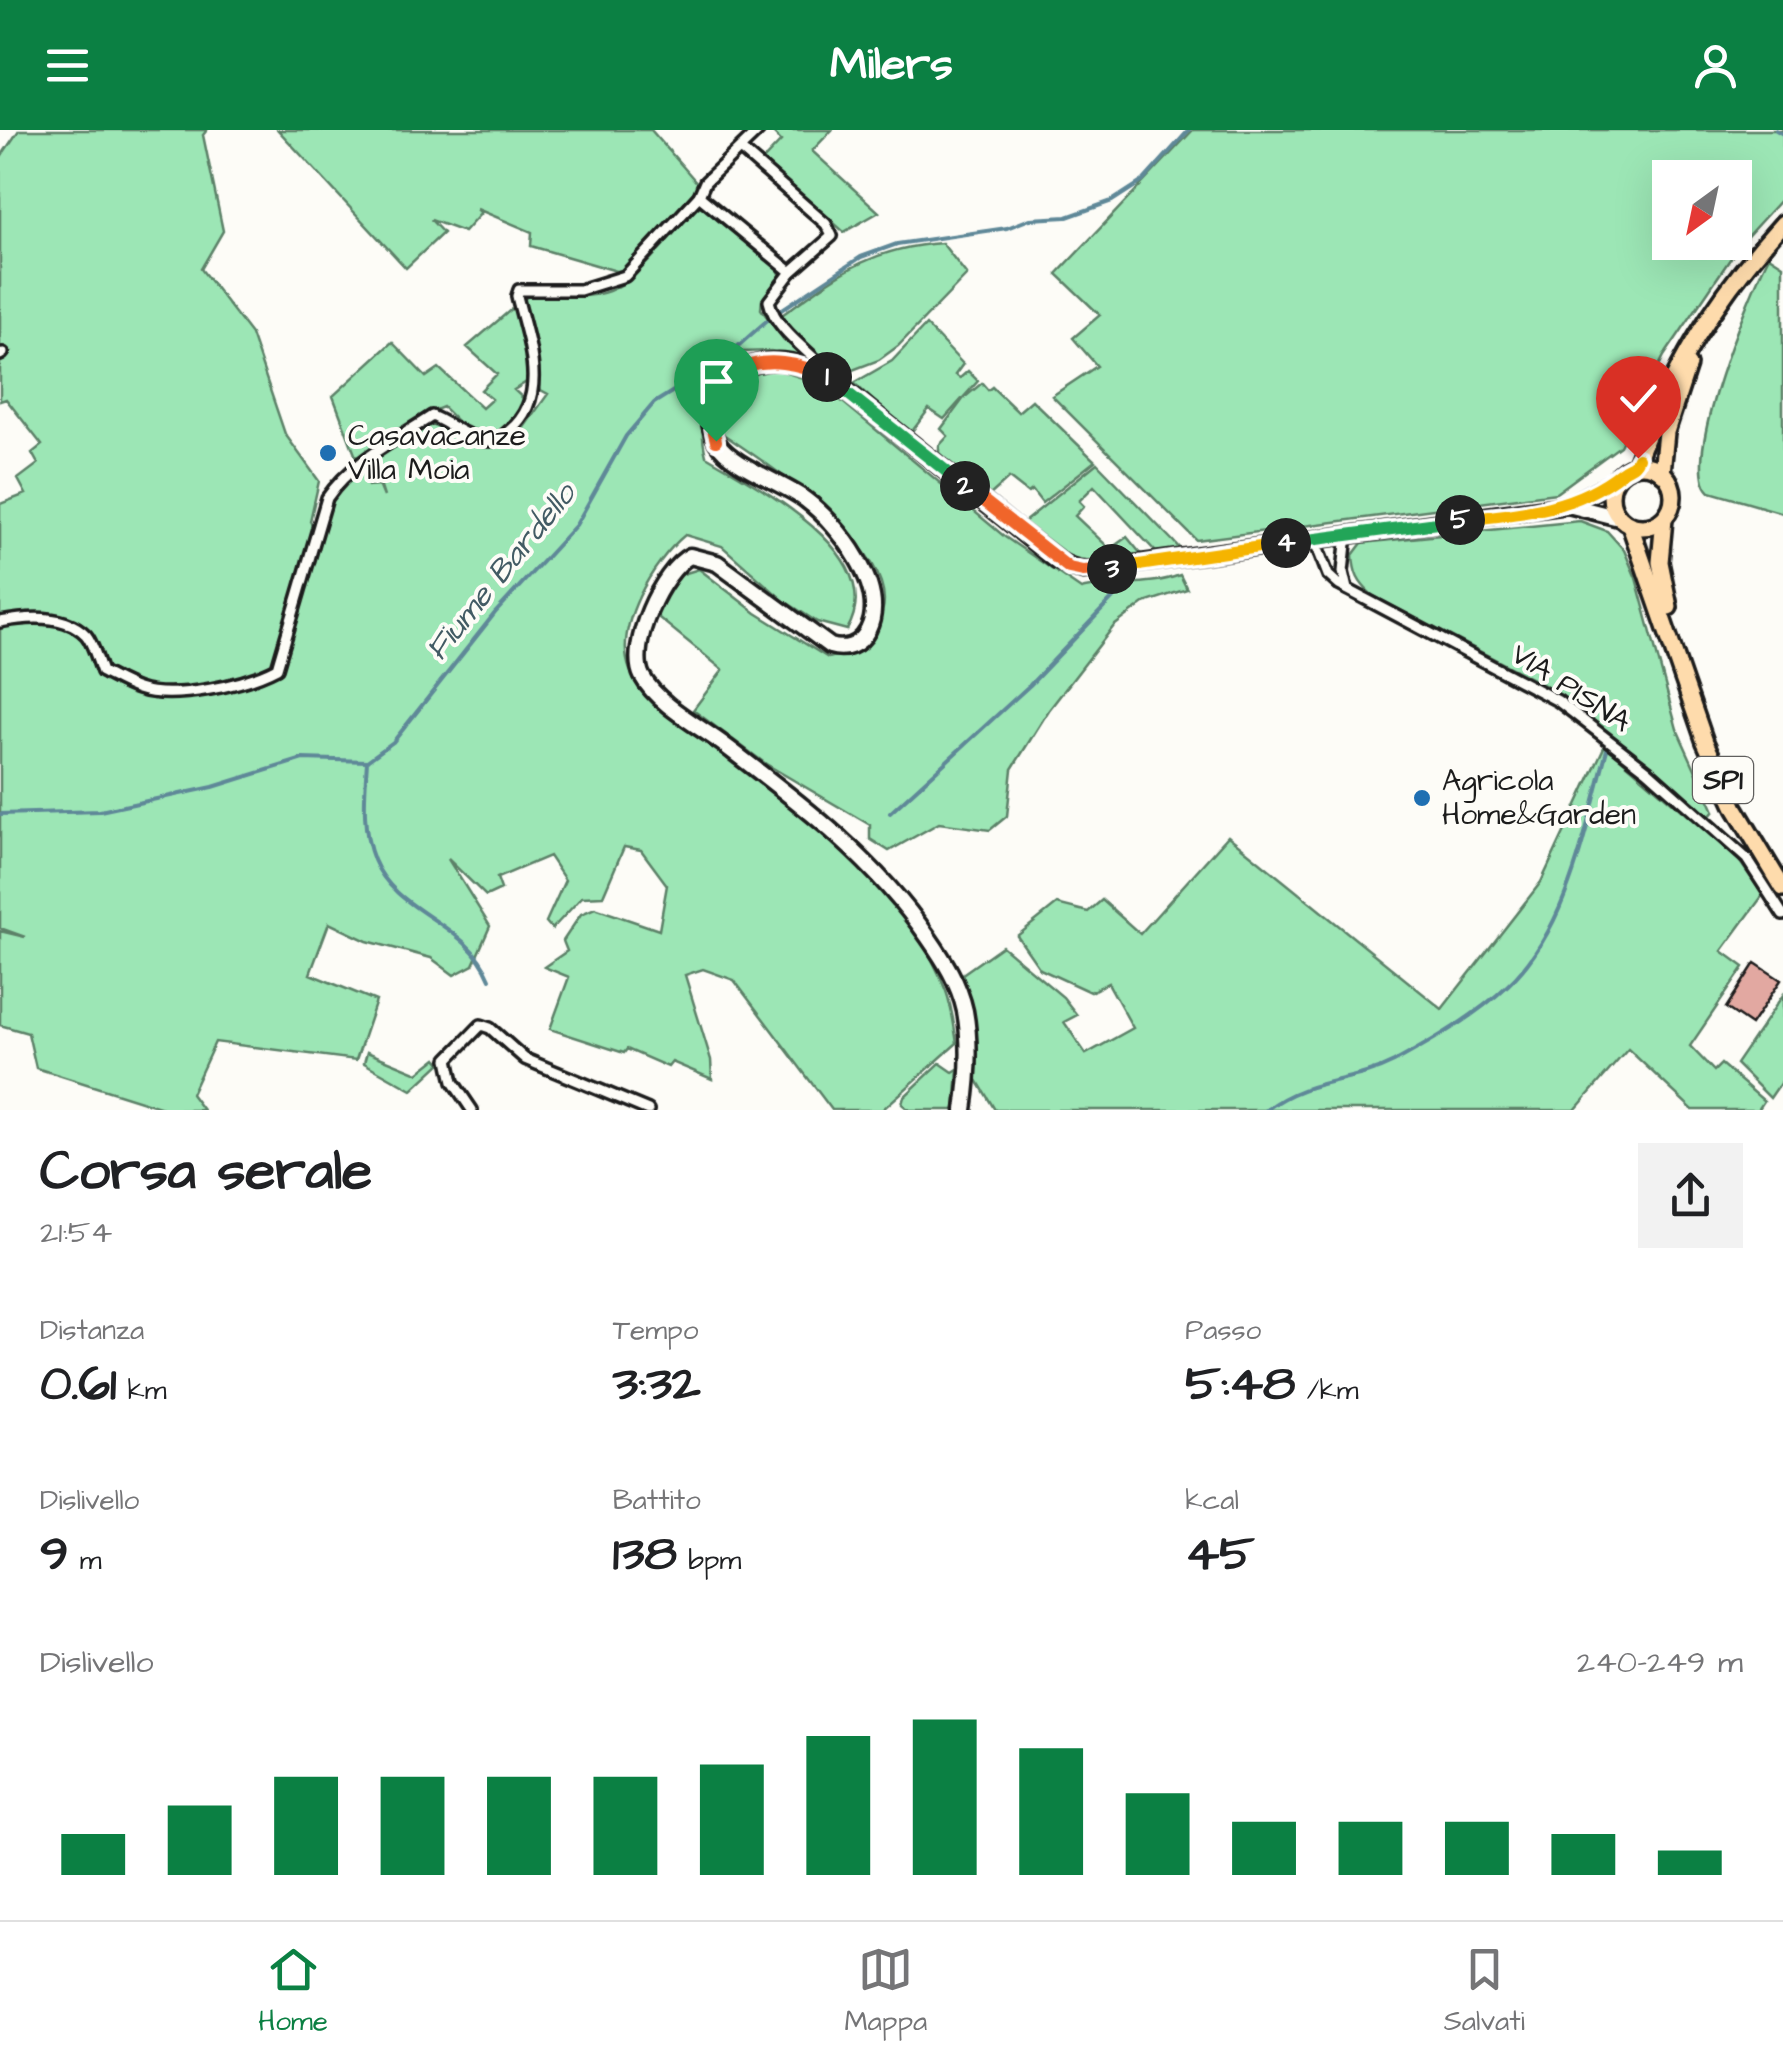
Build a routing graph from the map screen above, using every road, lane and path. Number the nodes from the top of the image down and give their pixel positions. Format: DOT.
graph roads {
  1 [pos="760,130"];
  2 [pos="740,148"];
  3 [pos="698,196"];
  4 [pos="1783,223"];
  5 [pos="792,272"];
  6 [pos="1698,332"];
  7 [pos="838,384"];
  8 [pos="1635,466"];
  9 [pos="1662,473"];
  10 [pos="1615,481"];
  11 [pos="1568,505"];
  12 [pos="1664,519"];
  13 [pos="1625,522"];
  14 [pos="1347,534"];
  15 [pos="1314,538"];
  16 [pos="1347,589"];
  17 [pos="0,622"];
  18 [pos="1680,665"];
  19 [pos="1783,888"];
  20 [pos="1783,915"];
  21 [pos="472,1110"];
  22 [pos="648,1110"];
  23 [pos="964,1110"];
  1 -- 2 [label="street"];
  2 -- 3 [label="street"];
  2 -- 5 [label="street"];
  3 -- 5 [label="street"];
  3 -- 17 [label="street"];
  4 -- 6 [label="main road, SP1"];
  5 -- 7 [label="street"];
  6 -- 8 [label="main road, SP1"];
  6 -- 9 [label="main road, SP1"];
  7 -- 15 [label="street"];
  7 -- 23 [label="street"];
  8 -- 9 [label="main road"];
  8 -- 10 [label="main road"];
  9 -- 12 [label="main road, SP1"];
  10 -- 11 [label="street"];
  10 -- 13 [label="main road, SP1"];
  11 -- 13 [label="street"];
  11 -- 14 [label="street"];
  12 -- 13 [label="main road"];
  12 -- 18 [label="main road, SP1"];
  13 -- 18 [label="main road, SP1"];
  14 -- 15 [label="street"];
  14 -- 16 [label="street"];
  15 -- 16 [label="street, VIA PISNA"];
  16 -- 20 [label="street, VIA PISNA"];
  18 -- 19 [label="main road, SP1"];
  21 -- 22 [label="street"];
}
